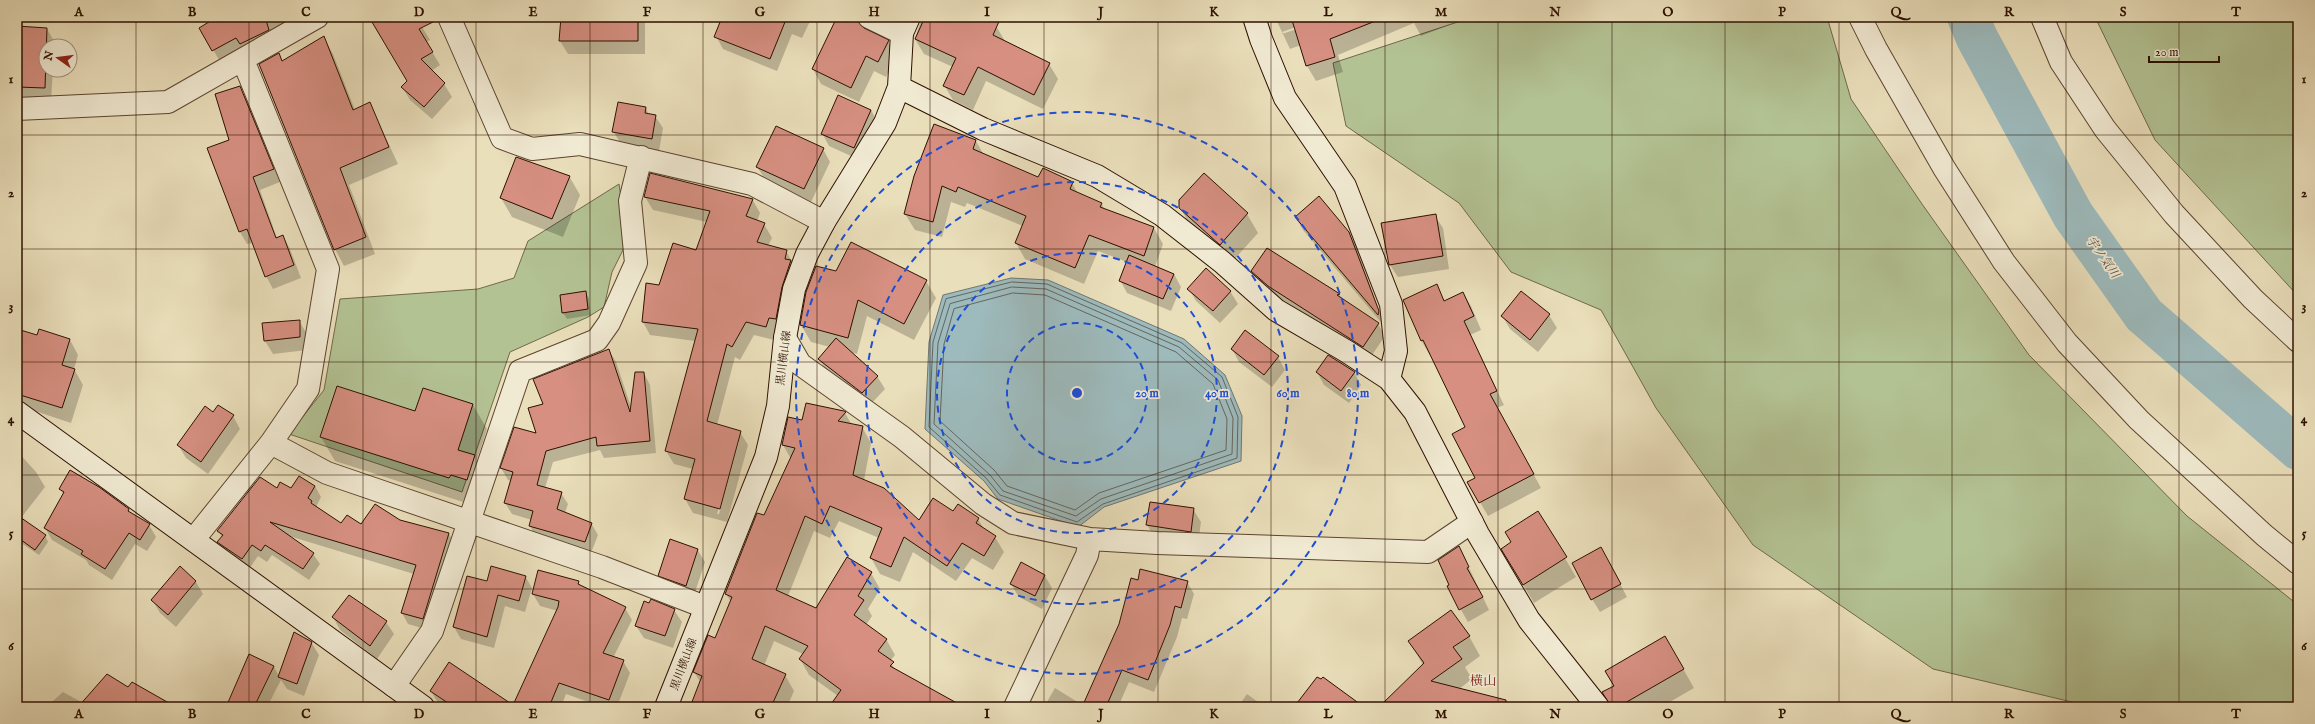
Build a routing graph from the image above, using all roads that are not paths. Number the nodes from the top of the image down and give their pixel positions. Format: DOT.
graph roads {
  1 [pos="317,17"];
  2 [pos="449,17"];
  3 [pos="869,17"];
  4 [pos="1254,17"];
  5 [pos="1860,17"];
  6 [pos="2042,17"];
  7 [pos="906,25"];
  8 [pos="243,60"];
  9 [pos="899,87"];
  10 [pos="17,109"];
  11 [pos="641,157"];
  12 [pos="824,222"];
  13 [pos="785,338"];
  14 [pos="2298,341"];
  15 [pos="1389,379"];
  16 [pos="17,412"];
  17 [pos="271,443"];
  18 [pos="468,521"];
  19 [pos="1472,522"];
  20 [pos="194,539"];
  21 [pos="1090,539"];
  22 [pos="2298,563"];
  23 [pos="705,607"];
  24 [pos="394,686"];
  25 [pos="423,707"];
  26 [pos="666,707"];
  27 [pos="1015,707"];
  28 [pos="1598,707"];
  1 -- 8 [label="street"];
  2 -- 11 [label="street"];
  3 -- 7 [label="street"];
  4 -- 15 [label="street"];
  5 -- 22 [label="street"];
  6 -- 14 [label="street"];
  7 -- 9 [label="street, 黒川横山線"];
  8 -- 10 [label="street"];
  8 -- 17 [label="street"];
  9 -- 12 [label="street, 黒川横山線"];
  9 -- 15 [label="street"];
  11 -- 12 [label="street"];
  11 -- 18 [label="street"];
  12 -- 13 [label="street, 黒川横山線"];
  13 -- 21 [label="street"];
  13 -- 23 [label="street, 黒川横山線"];
  15 -- 19 [label="street"];
  16 -- 20 [label="street"];
  17 -- 18 [label="street"];
  17 -- 20 [label="street"];
  18 -- 23 [label="street"];
  18 -- 24 [label="street"];
  19 -- 21 [label="street"];
  19 -- 28 [label="street"];
  20 -- 24 [label="street"];
  21 -- 27 [label="street"];
  23 -- 26 [label="street, 黒川横山線"];
  24 -- 25 [label="street"];
}
